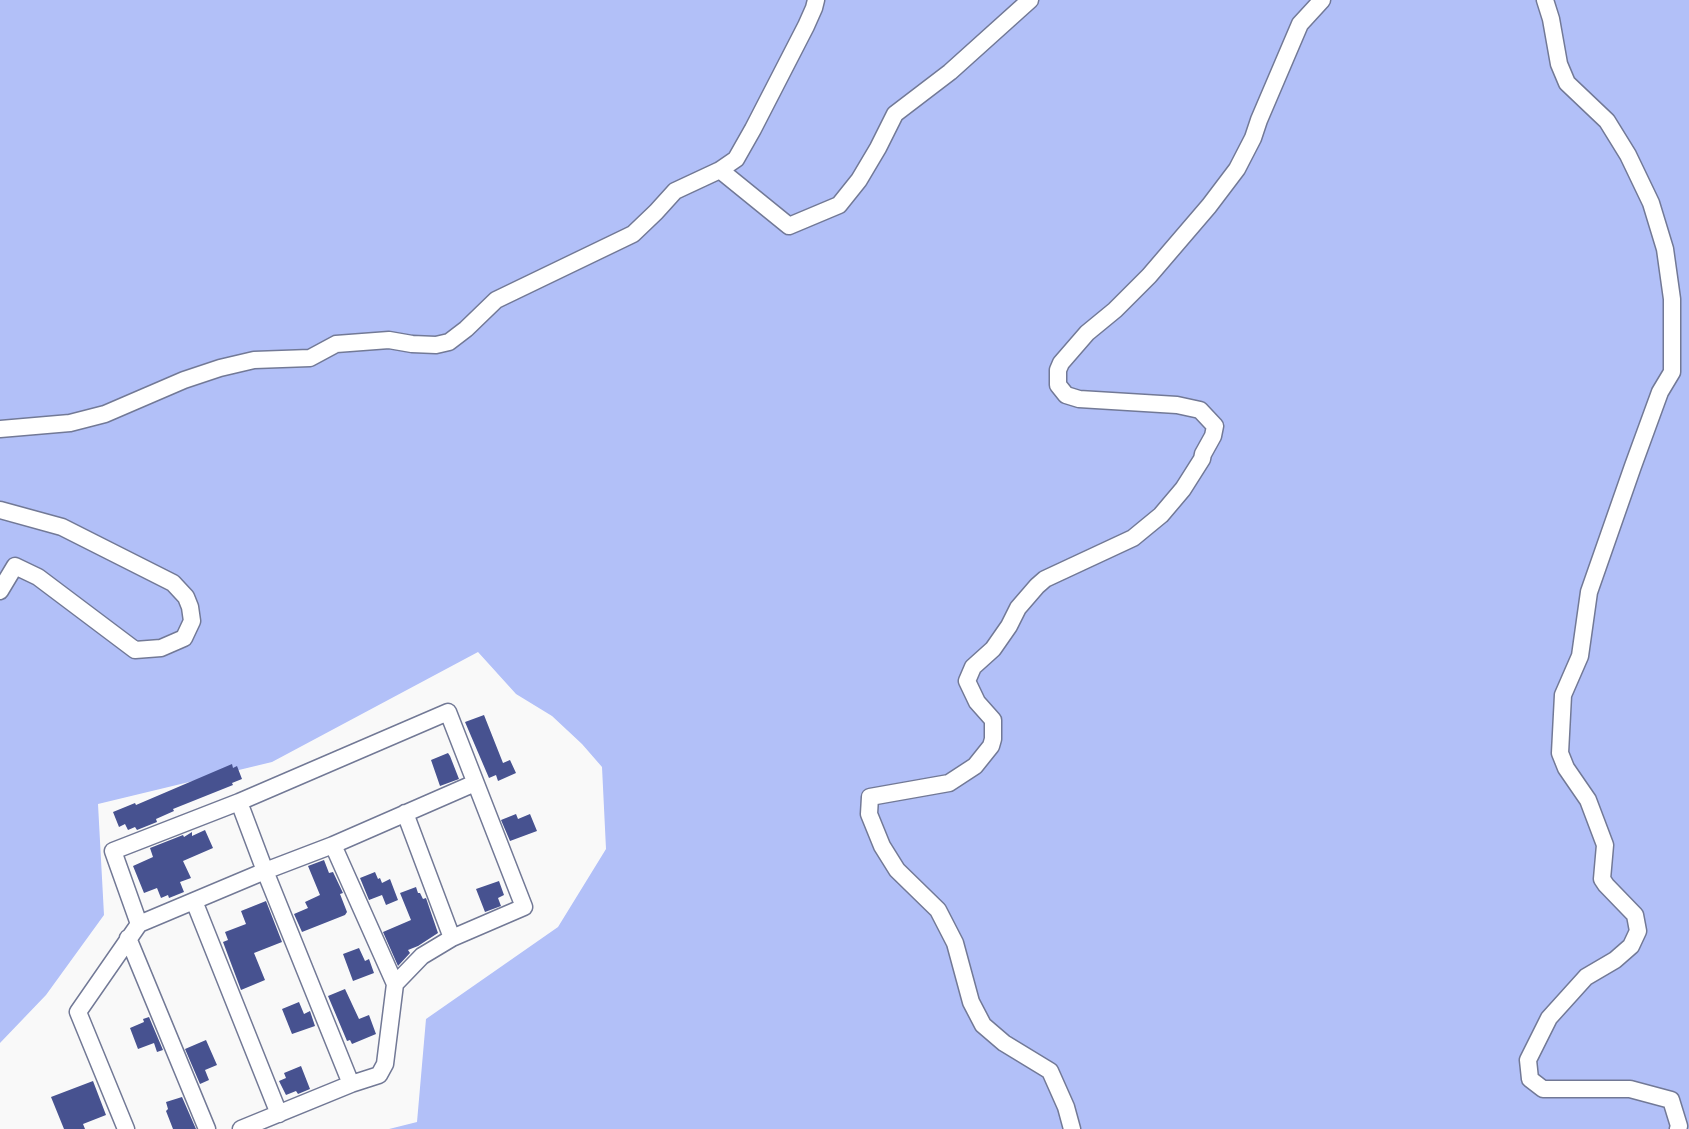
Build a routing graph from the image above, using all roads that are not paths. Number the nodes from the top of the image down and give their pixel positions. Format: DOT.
graph roads {
  1 [pos="816,0"];
  2 [pos="1030,0"];
  3 [pos="1322,0"];
  4 [pos="1545,0"];
  5 [pos="720,170"];
  6 [pos="0,429"];
  7 [pos="0,510"];
  8 [pos="0,591"];
  9 [pos="475,783"];
  10 [pos="239,802"];
  11 [pos="405,813"];
  12 [pos="333,845"];
  13 [pos="265,870"];
  14 [pos="194,901"];
  15 [pos="139,924"];
  16 [pos="128,938"];
  17 [pos="452,938"];
  18 [pos="395,984"];
  19 [pos="351,1084"];
  20 [pos="279,1114"];
  21 [pos="126,1129"];
  22 [pos="207,1129"];
  23 [pos="241,1129"];
  24 [pos="1072,1129"];
  25 [pos="1678,1129"];
  1 -- 5 [label="street"];
  2 -- 5 [label="street"];
  3 -- 24 [label="street"];
  4 -- 25 [label="street"];
  5 -- 6 [label="street"];
  7 -- 8 [label="street"];
  9 -- 10 [label="street"];
  9 -- 11 [label="street"];
  9 -- 17 [label="street"];
  10 -- 13 [label="street"];
  10 -- 15 [label="street"];
  11 -- 12 [label="street"];
  11 -- 17 [label="street"];
  12 -- 13 [label="street"];
  12 -- 18 [label="street"];
  13 -- 14 [label="street"];
  13 -- 19 [label="street"];
  14 -- 15 [label="street"];
  14 -- 20 [label="street"];
  15 -- 16 [label="street"];
  16 -- 21 [label="street"];
  16 -- 22 [label="street"];
  17 -- 18 [label="street"];
  18 -- 19 [label="street"];
  19 -- 20 [label="street"];
  20 -- 23 [label="street"];
}
